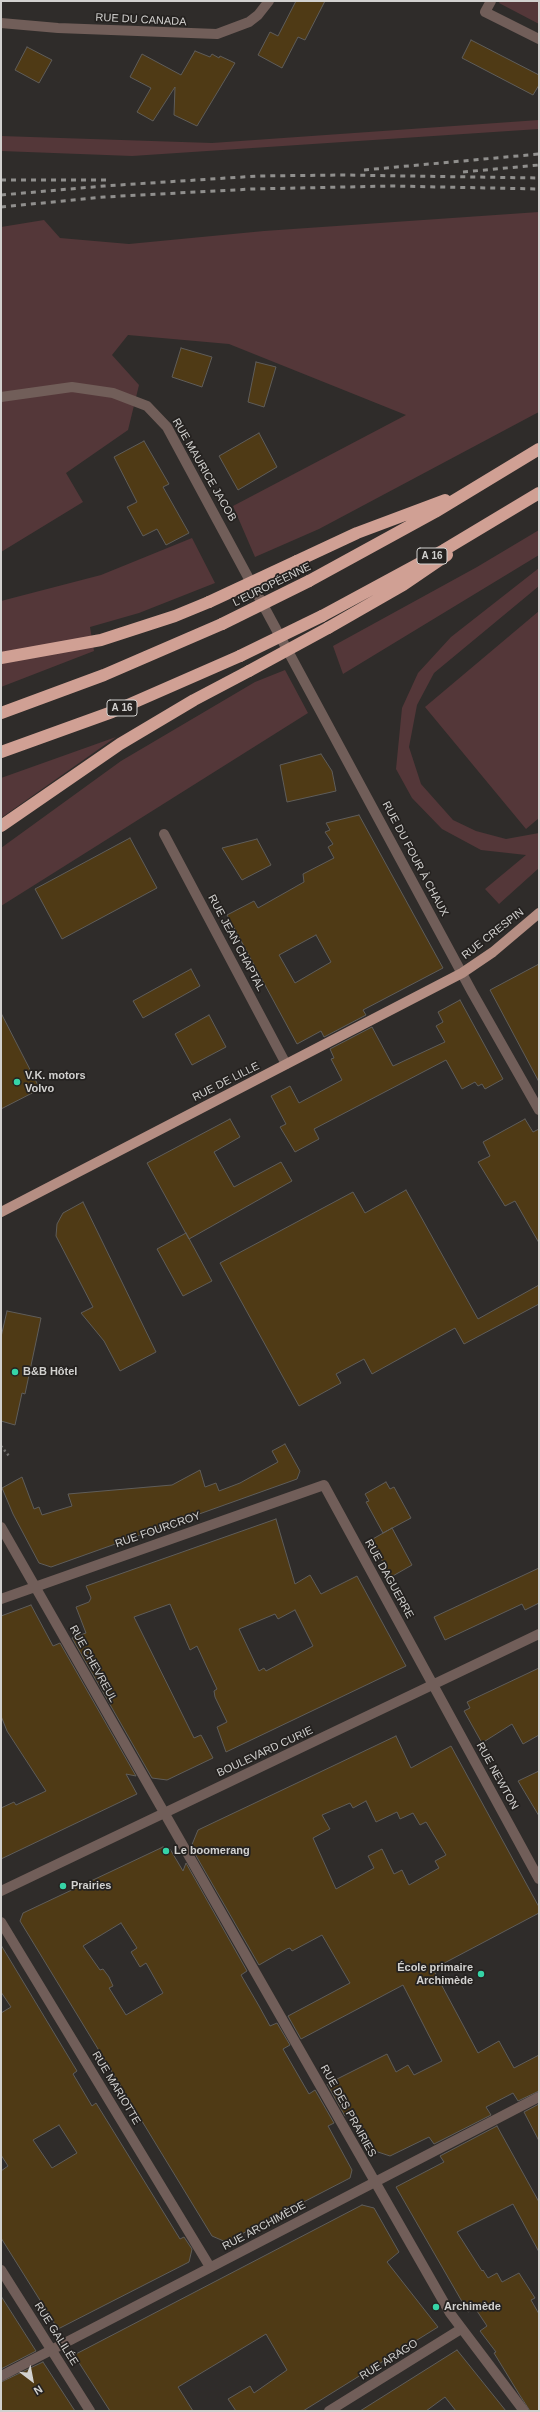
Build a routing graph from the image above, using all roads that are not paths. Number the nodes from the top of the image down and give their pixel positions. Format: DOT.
graph roads {
  1 [pos="269,1"];
  2 [pos="491,1"];
  3 [pos="1,23"];
  4 [pos="539,39"];
  5 [pos="1,396"];
  6 [pos="539,449"];
  7 [pos="471,491"];
  8 [pos="539,493"];
  9 [pos="491,522"];
  10 [pos="272,619"];
  11 [pos="1,658"];
  12 [pos="1,713"];
  13 [pos="1,752"];
  14 [pos="1,826"];
  15 [pos="164,834"];
  16 [pos="539,913"];
  17 [pos="462,973"];
  18 [pos="286,1064"];
  19 [pos="539,1110"];
  20 [pos="1,1212"];
  21 [pos="324,1484"];
  22 [pos="1,1527"];
  23 [pos="35,1586"];
  24 [pos="1,1599"];
  25 [pos="539,1634"];
  26 [pos="433,1685"];
  27 [pos="164,1814"];
  28 [pos="539,1879"];
  29 [pos="1,1891"];
  30 [pos="1,1922"];
  31 [pos="539,2097"];
  32 [pos="374,2182"];
  33 [pos="210,2267"];
  34 [pos="1,2270"];
  35 [pos="461,2329"];
  36 [pos="51,2350"];
  37 [pos="1,2376"];
  38 [pos="90,2411"];
  39 [pos="329,2411"];
  40 [pos="524,2411"];
  1 -- 3 [label="street, RUE DU CANADA"];
  2 -- 4 [label="street"];
  5 -- 10 [label="street, RUE MAURICE JACOB"];
  6 -- 7 [label="highway, L'EUROPÉENNE"];
  7 -- 11 [label="highway, bridge"];
  7 -- 12 [label="highway, L'EUROPÉENNE, bridge"];
  8 -- 9 [label="highway, A 16"];
  9 -- 13 [label="highway, A 16, bridge"];
  9 -- 14 [label="highway, bridge"];
  10 -- 17 [label="street, RUE DU FOUR À CHAUX"];
  15 -- 18 [label="street, RUE JEAN CHAPTAL"];
  16 -- 17 [label="main road, RUE CRESPIN"];
  17 -- 18 [label="main road, RUE DE LILLE"];
  17 -- 19 [label="street, RUE DU FOUR À CHAUX"];
  18 -- 20 [label="main road, RUE DE LILLE"];
  21 -- 23 [label="street, RUE FOURCROY"];
  21 -- 26 [label="street, RUE DAGUERRE"];
  22 -- 23 [label="street, RUE CHEVREUL"];
  23 -- 24 [label="street, RUE FOURCROY"];
  23 -- 27 [label="street, RUE CHEVREUL"];
  25 -- 26 [label="street, BOULEVARD CURIE"];
  26 -- 27 [label="street, BOULEVARD CURIE"];
  26 -- 28 [label="street, RUE NEWTON"];
  27 -- 29 [label="street, BOULEVARD CURIE"];
  27 -- 32 [label="street, RUE DES PRAIRIES"];
  30 -- 33 [label="street, RUE MARIOTTE"];
  31 -- 32 [label="street, RUE ARCHIMÈDE"];
  32 -- 33 [label="street, RUE ARCHIMÈDE"];
  32 -- 35 [label="street, RUE DES PRAIRIES"];
  33 -- 36 [label="street, RUE ARCHIMÈDE"];
  34 -- 36 [label="street, RUE GALILÉE"];
  35 -- 39 [label="street, RUE ARAGO"];
  35 -- 40 [label="street, RUE DES PRAIRIES"];
  36 -- 37 [label="street, RUE ARCHIMÈDE"];
  36 -- 38 [label="street, RUE GALILÉE"];
}
